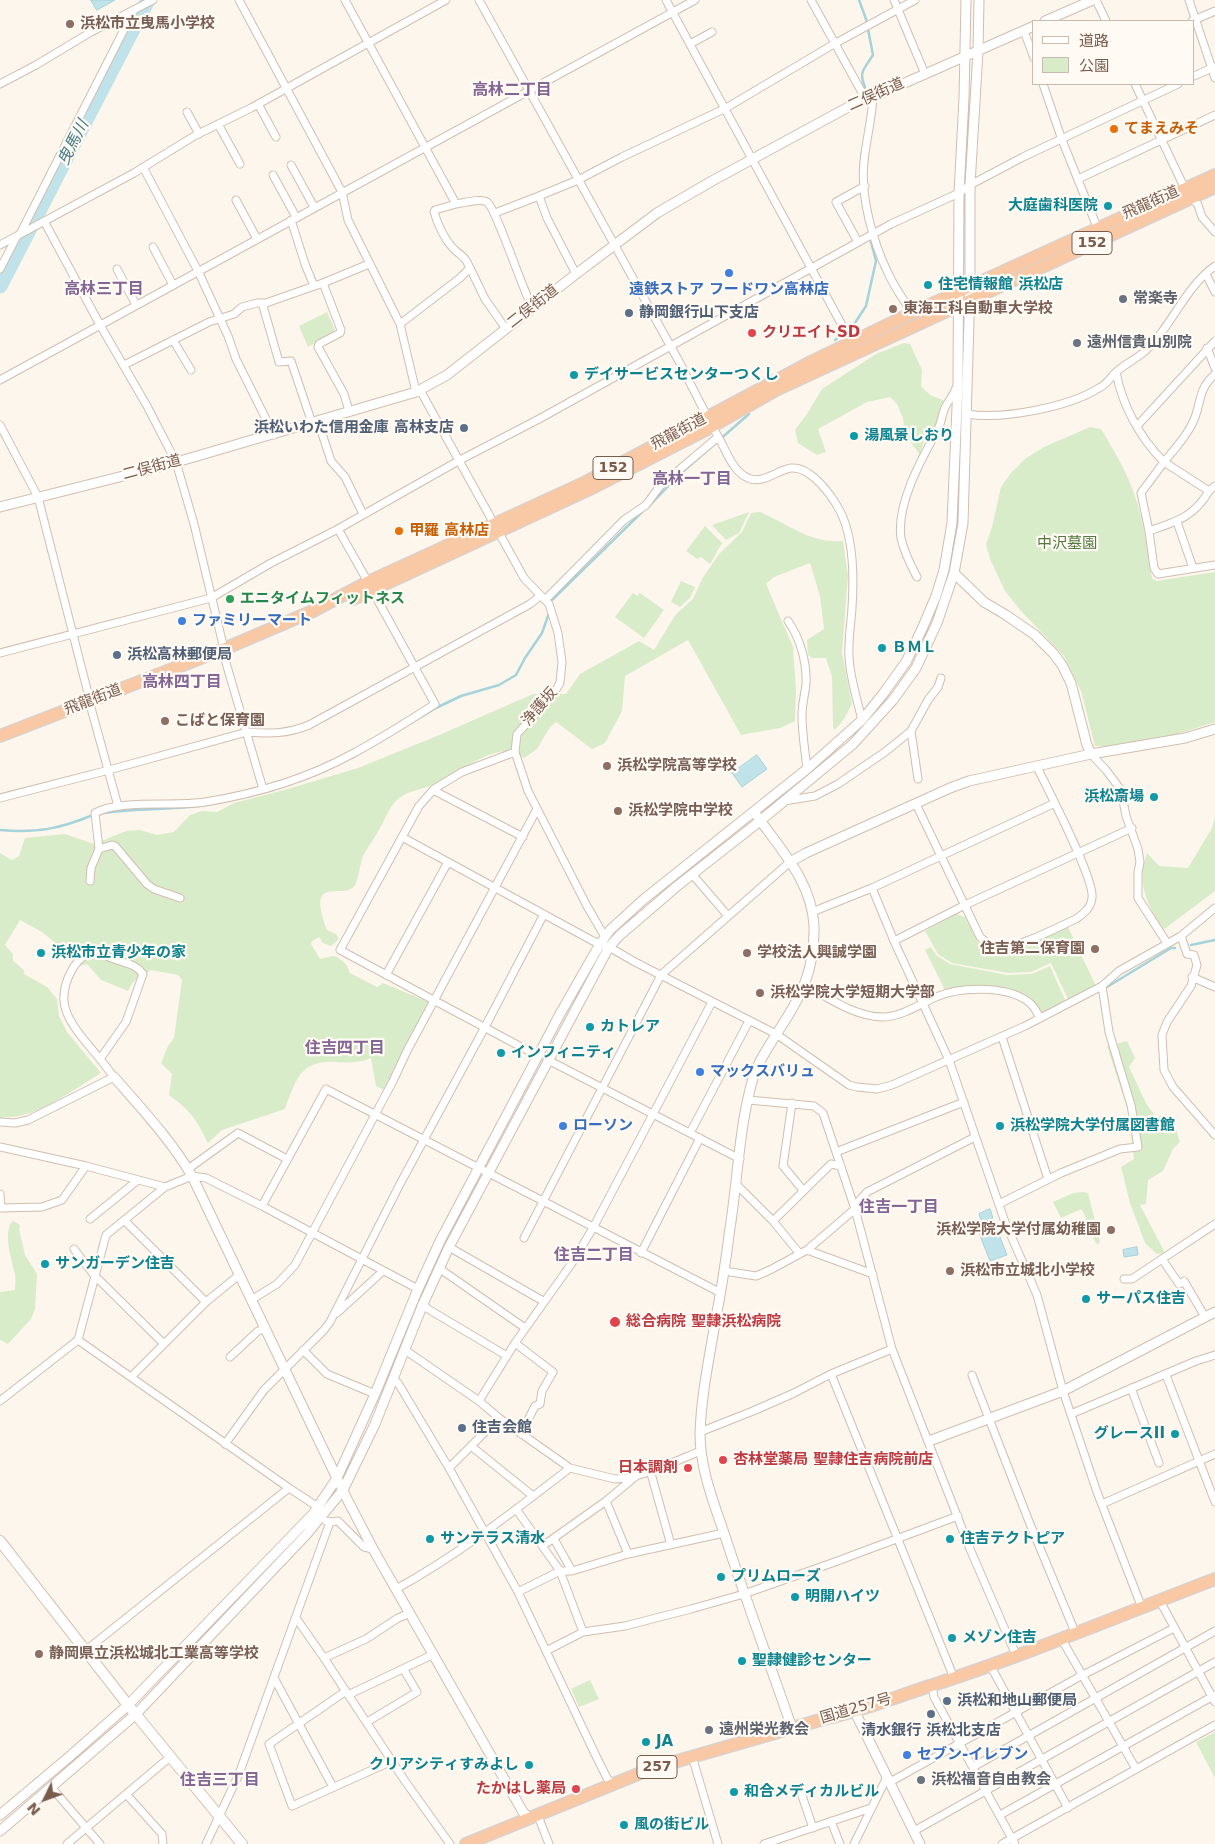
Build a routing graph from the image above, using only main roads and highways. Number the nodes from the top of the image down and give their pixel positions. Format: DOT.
graph roads {
  1 [pos="1215,175"];
  2 [pos="1215,187"];
  3 [pos="1188,193"];
  4 [pos="709,422"];
  5 [pos="90,704"];
  6 [pos="0,736"];
  7 [pos="0,744"];
  8 [pos="0,1541"];
  9 [pos="1215,1579"];
  10 [pos="473,1843"];
  11 [pos="242,1844"];
  1 -- 3 [label="highway, 飛龍街道 / 152"];
  2 -- 3 [label="highway, 飛龍街道 / 152"];
  3 -- 4 [label="highway, 飛龍街道 / 152"];
  3 -- 4 [label="highway, 飛龍街道 / 152"];
  4 -- 5 [label="highway, 飛龍街道 / 152"];
  5 -- 6 [label="highway, 飛龍街道 / 152"];
  5 -- 7 [label="highway, 飛龍街道 / 152"];
  8 -- 11 [label="main road"];
  9 -- 10 [label="highway, 国道257号 / 257"];
}
